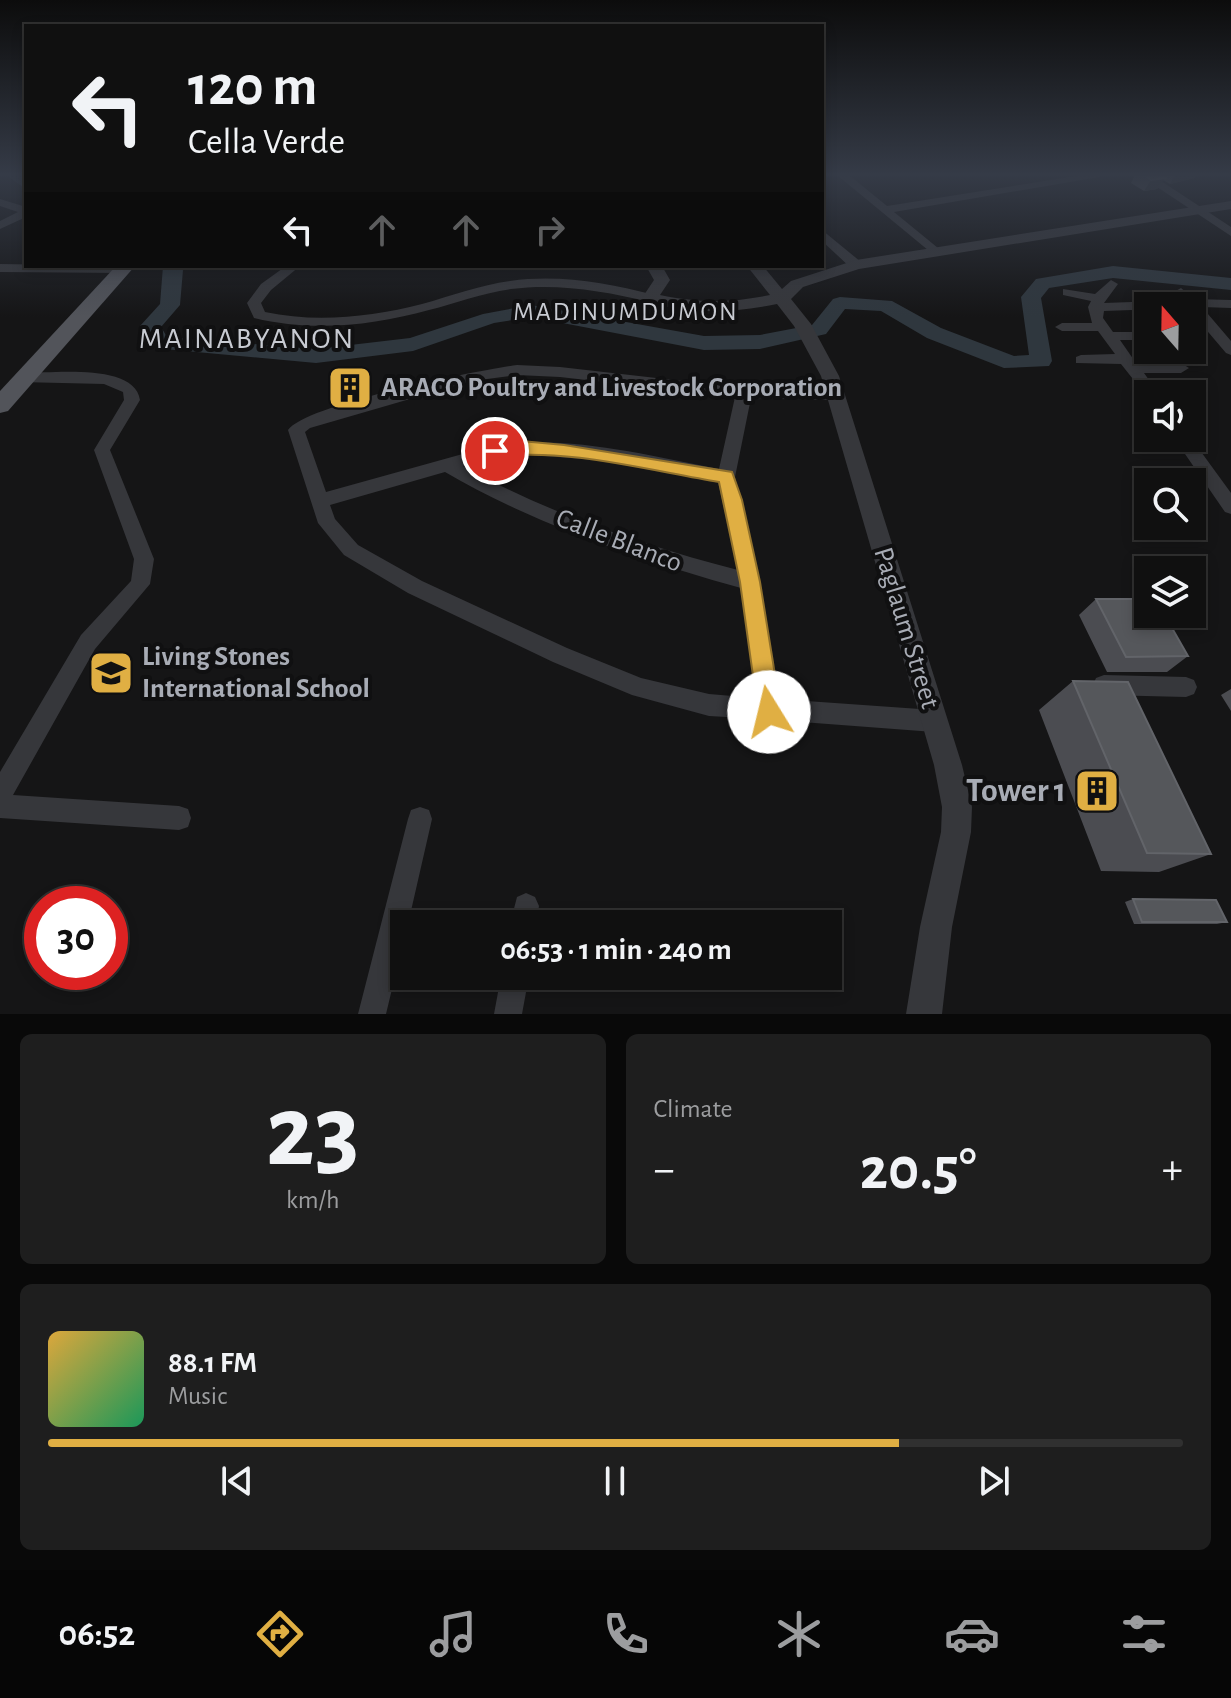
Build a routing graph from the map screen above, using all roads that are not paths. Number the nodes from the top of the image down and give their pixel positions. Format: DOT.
graph roads {
  1 [pos="900,222"];
  2 [pos="1123,222"];
  3 [pos="824,236"];
  4 [pos="934,251"];
  5 [pos="856,265"];
  6 [pos="24,267"];
  7 [pos="0,268"];
  8 [pos="124,268"];
  9 [pos="292,268"];
  10 [pos="524,268"];
  11 [pos="655,268"];
  12 [pos="757,268"];
  13 [pos="526,283"];
  14 [pos="1111,284"];
  15 [pos="1068,292"];
  16 [pos="650,298"];
  17 [pos="782,298"];
  18 [pos="1096,303"];
  19 [pos="1231,304"];
  20 [pos="1132,306"];
  21 [pos="1062,327"];
  22 [pos="1105,332"];
  23 [pos="1134,335"];
  24 [pos="1231,350"];
  25 [pos="1081,360"];
  26 [pos="1129,364"];
  27 [pos="1181,368"];
  28 [pos="25,378"];
  29 [pos="1141,380"];
  30 [pos="744,393"];
  31 [pos="835,395"];
  32 [pos="0,405"];
  33 [pos="1192,452"];
  34 [pos="449,466"];
  35 [pos="726,477"];
  36 [pos="319,501"];
  37 [pos="1231,507"];
  38 [pos="750,582"];
  39 [pos="1101,685"];
  40 [pos="1186,687"];
  41 [pos="769,712"];
  42 [pos="934,721"];
  43 [pos="0,795"];
  44 [pos="0,806"];
  45 [pos="179,818"];
  46 [pos="420,819"];
  47 [pos="512,990"];
  48 [pos="372,1014"];
  49 [pos="508,1014"];
  50 [pos="924,1014"];
  1 -- 4 [label="street"];
  2 -- 4 [label="street"];
  3 -- 5 [label="street"];
  4 -- 5 [label="street"];
  5 -- 17 [label="street"];
  6 -- 7 [label="street"];
  8 -- 28 [label="main road"];
  9 -- 13 [label="street"];
  10 -- 13 [label="street"];
  11 -- 16 [label="street"];
  12 -- 17 [label="street, Paglaum Street"];
  13 -- 16 [label="street"];
  14 -- 18 [label="street"];
  15 -- 18 [label="street"];
  16 -- 17 [label="street"];
  17 -- 31 [label="street, Paglaum Street"];
  18 -- 20 [label="street"];
  18 -- 22 [label="street"];
  19 -- 24 [label="street"];
  21 -- 22 [label="street"];
  22 -- 23 [label="street"];
  22 -- 26 [label="street"];
  25 -- 26 [label="street"];
  26 -- 27 [label="street"];
  26 -- 29 [label="street"];
  28 -- 32 [label="main road"];
  28 -- 43 [label="street"];
  30 -- 31 [label="street"];
  30 -- 35 [label="street"];
  30 -- 36 [label="street"];
  31 -- 42 [label="street, Paglaum Street"];
  33 -- 37 [label="street"];
  34 -- 35 [label="street"];
  34 -- 36 [label="street"];
  34 -- 38 [label="street, Calle Blanco"];
  35 -- 38 [label="street"];
  36 -- 41 [label="street"];
  38 -- 41 [label="street"];
  39 -- 40 [label="street"];
  41 -- 42 [label="street"];
  42 -- 50 [label="street, Paglaum Street"];
  44 -- 45 [label="street"];
  46 -- 48 [label="street"];
  47 -- 49 [label="street"];
}
